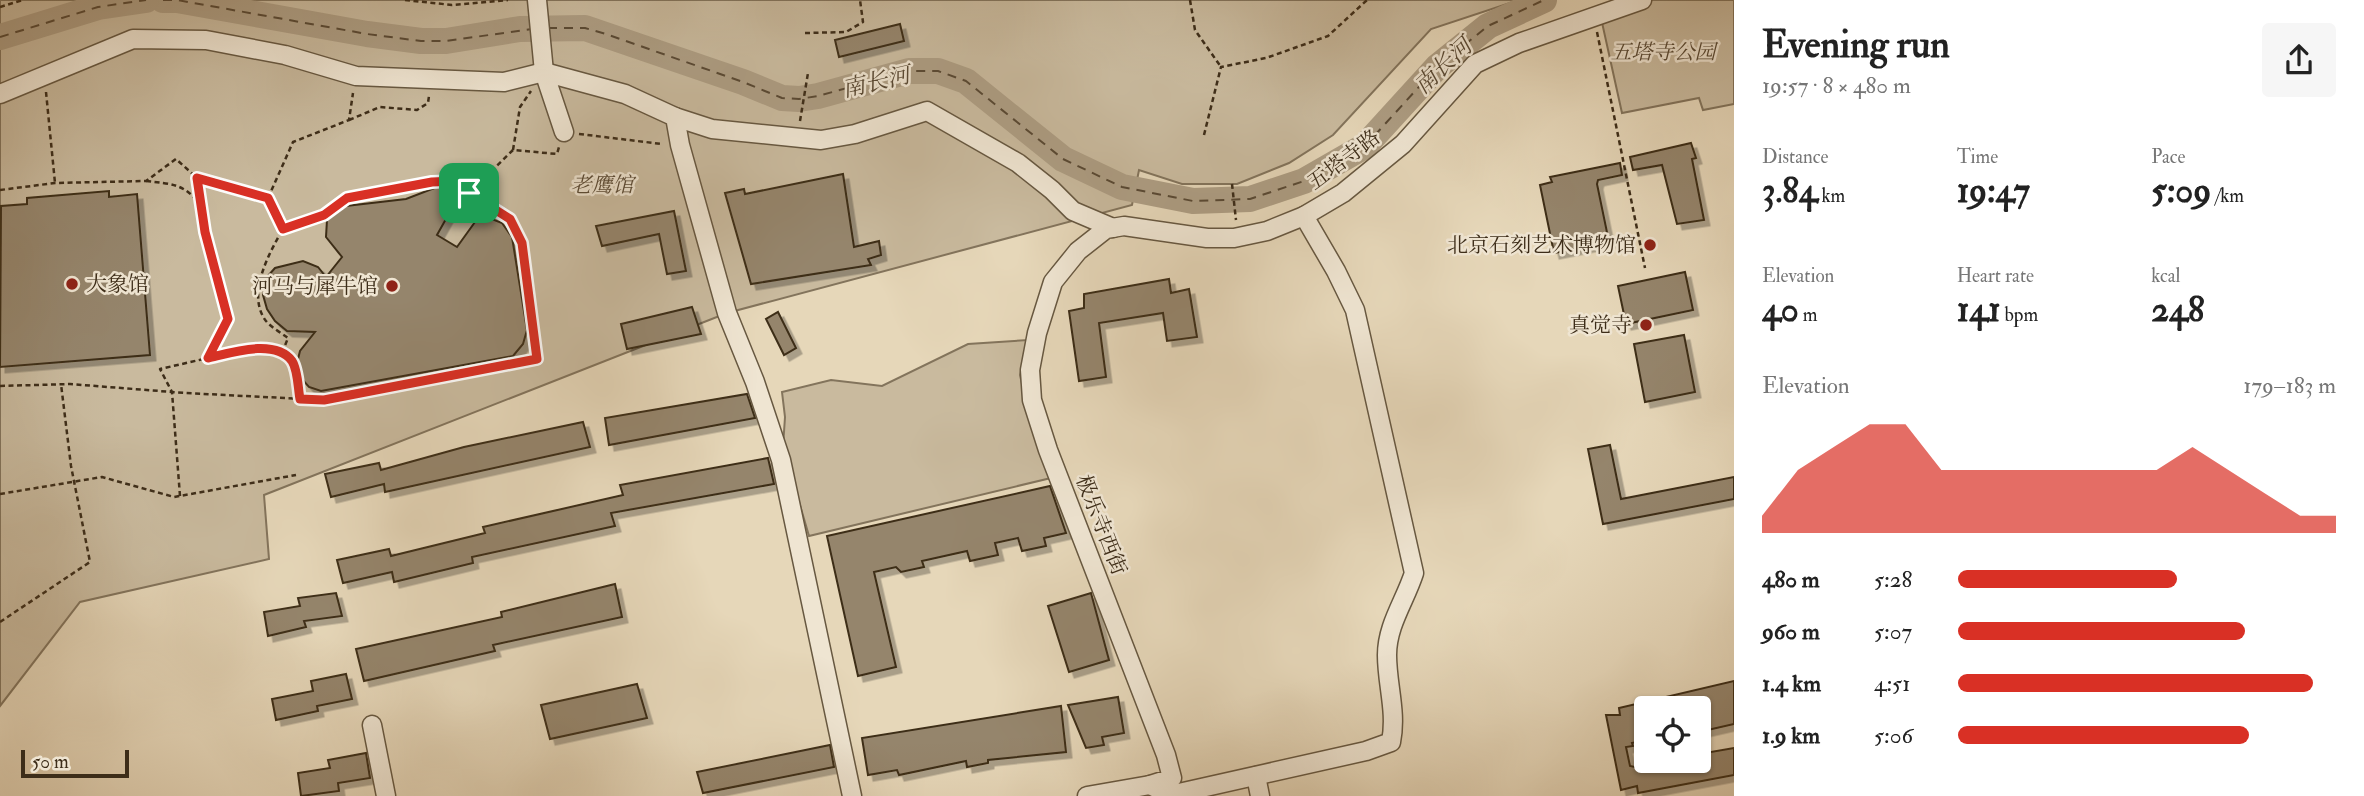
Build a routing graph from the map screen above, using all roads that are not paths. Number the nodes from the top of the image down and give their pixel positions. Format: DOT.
graph roads {
  1 [pos="537,0"];
  2 [pos="1642,0"];
  3 [pos="544,72"];
  4 [pos="0,94"];
  5 [pos="675,117"];
  6 [pos="564,132"];
  7 [pos="1304,216"];
  8 [pos="1112,228"];
  9 [pos="372,725"];
  10 [pos="1256,776"];
  11 [pos="1150,785"];
  12 [pos="386,796"];
  13 [pos="852,796"];
  14 [pos="1087,796"];
  15 [pos="1260,796"];
  1 -- 3 [label="street"];
  2 -- 7 [label="street, 五塔寺路"];
  3 -- 4 [label="street"];
  3 -- 5 [label="street"];
  3 -- 6 [label="street"];
  5 -- 8 [label="street"];
  5 -- 13 [label="street"];
  7 -- 8 [label="street, 五塔寺路"];
  7 -- 10 [label="street"];
  8 -- 11 [label="street, 极乐寺西街"];
  9 -- 12 [label="street"];
  10 -- 11 [label="street"];
  10 -- 15 [label="street"];
  11 -- 14 [label="street"];
}
